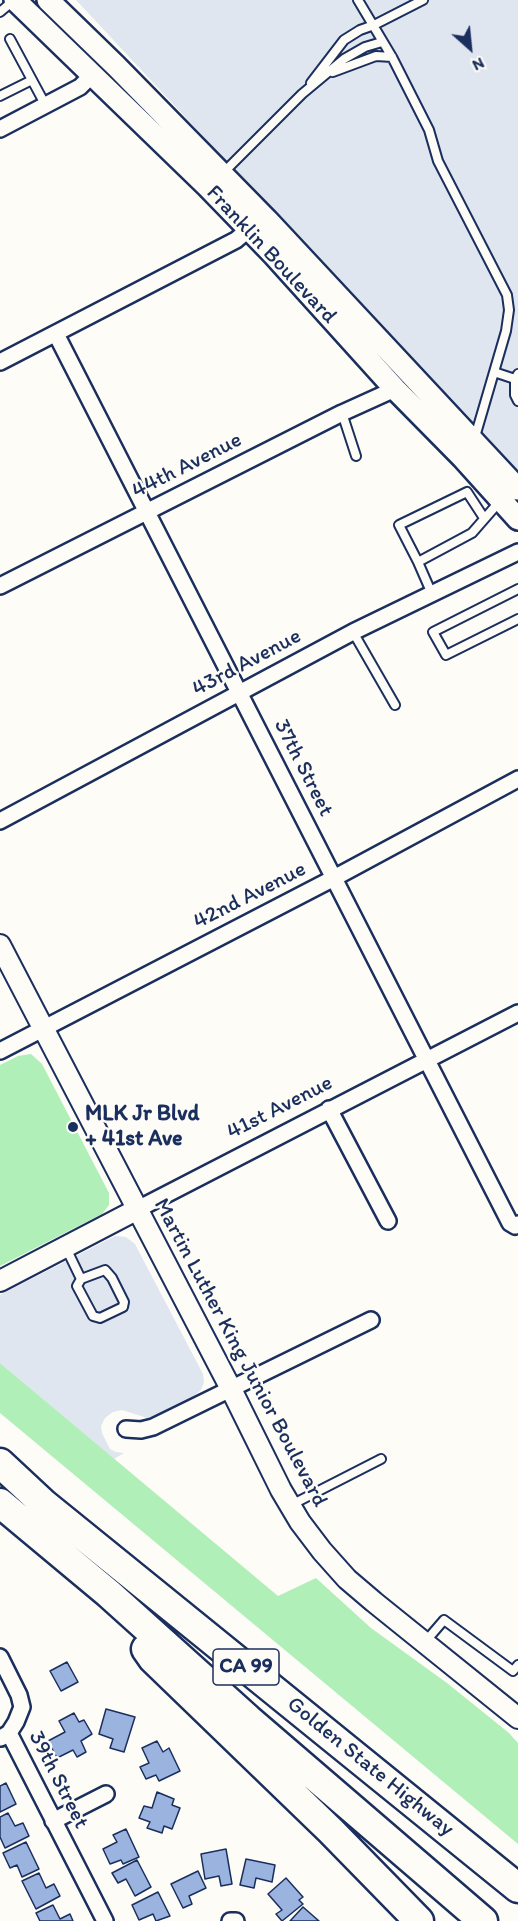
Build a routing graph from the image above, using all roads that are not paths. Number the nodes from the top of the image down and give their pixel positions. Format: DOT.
graph roads {
  1 [pos="14,0"];
  2 [pos="48,0"];
  3 [pos="358,0"];
  4 [pos="423,0"];
  5 [pos="0,12"];
  6 [pos="374,25"];
  7 [pos="10,39"];
  8 [pos="382,42"];
  9 [pos="392,57"];
  10 [pos="92,75"];
  11 [pos="326,75"];
  12 [pos="32,80"];
  13 [pos="302,94"];
  14 [pos="0,96"];
  15 [pos="46,106"];
  16 [pos="125,106"];
  17 [pos="0,129"];
  18 [pos="222,174"];
  19 [pos="249,229"];
  20 [pos="307,291"];
  21 [pos="56,334"];
  22 [pos="0,362"];
  23 [pos="494,372"];
  24 [pos="516,376"];
  25 [pos="395,389"];
  26 [pos="518,401"];
  27 [pos="342,413"];
  28 [pos="474,441"];
  29 [pos="356,456"];
  30 [pos="510,495"];
  31 [pos="145,512"];
  32 [pos="484,518"];
  33 [pos="518,519"];
  34 [pos="518,552"];
  35 [pos="418,562"];
  36 [pos="0,586"];
  37 [pos="518,589"];
  38 [pos="432,594"];
  39 [pos="518,619"];
  40 [pos="353,632"];
  41 [pos="239,693"];
  42 [pos="395,705"];
  43 [pos="518,779"];
  44 [pos="0,821"];
  45 [pos="334,878"];
  46 [pos="0,945"];
  47 [pos="518,1013"];
  48 [pos="44,1028"];
  49 [pos="0,1051"];
  50 [pos="427,1059"];
  51 [pos="330,1109"];
  52 [pos="138,1209"];
  53 [pos="388,1221"];
  54 [pos="514,1223"];
  55 [pos="65,1247"];
  56 [pos="81,1280"];
  57 [pos="0,1281"];
  58 [pos="371,1320"];
  59 [pos="231,1389"];
  60 [pos="126,1429"];
  61 [pos="381,1459"];
  62 [pos="0,1463"];
  63 [pos="0,1503"];
  64 [pos="290,1505"];
  65 [pos="108,1593"];
  66 [pos="425,1642"];
  67 [pos="0,1657"];
  68 [pos="518,1665"];
  69 [pos="518,1718"];
  70 [pos="4,1736"];
  71 [pos="106,1794"];
  72 [pos="53,1821"];
  73 [pos="495,1868"];
  74 [pos="518,1883"];
  75 [pos="518,1888"];
  76 [pos="105,1921"];
  77 [pos="230,1921"];
  78 [pos="236,1921"];
  79 [pos="419,1921"];
  80 [pos="483,1921"];
  1 -- 5 [label="lane"];
  1 -- 10 [label="main road, Franklin Boulevard"];
  2 -- 18 [label="main road, Franklin Boulevard"];
  3 -- 6 [label="lane"];
  4 -- 6 [label="lane"];
  6 -- 8 [label="lane"];
  6 -- 13 [label="lane"];
  7 -- 12 [label="lane"];
  8 -- 9 [label="lane"];
  8 -- 11 [label="lane"];
  9 -- 11 [label="lane"];
  9 -- 23 [label="lane"];
  10 -- 15 [label="street"];
  10 -- 16 [label="main road, Franklin Boulevard"];
  11 -- 13 [label="lane"];
  12 -- 14 [label="lane"];
  12 -- 15 [label="lane"];
  13 -- 18 [label="lane"];
  15 -- 17 [label="street"];
  16 -- 18 [label="main road"];
  16 -- 19 [label="main road, Franklin Boulevard"];
  18 -- 20 [label="main road"];
  18 -- 28 [label="main road, Franklin Boulevard"];
  19 -- 20 [label="main road, Franklin Boulevard"];
  19 -- 21 [label="street"];
  20 -- 25 [label="main road, Franklin Boulevard"];
  21 -- 22 [label="street"];
  21 -- 31 [label="street, 37th Street"];
  23 -- 24 [label="lane"];
  23 -- 28 [label="lane"];
  24 -- 26 [label="lane"];
  25 -- 27 [label="street, 44th Avenue"];
  25 -- 30 [label="main road, Franklin Boulevard"];
  27 -- 29 [label="lane"];
  27 -- 31 [label="street, 44th Avenue"];
  28 -- 30 [label="main road, Franklin Boulevard"];
  30 -- 32 [label="lane"];
  30 -- 33 [label="main road, Franklin Boulevard"];
  31 -- 36 [label="street, 44th Avenue"];
  31 -- 41 [label="street, 37th Street"];
  32 -- 35 [label="lane"];
  32 -- 35 [label="lane"];
  34 -- 38 [label="street, 43rd Avenue"];
  35 -- 38 [label="lane"];
  37 -- 39 [label="lane"];
  38 -- 40 [label="street, 43rd Avenue"];
  40 -- 41 [label="street, 43rd Avenue"];
  40 -- 42 [label="lane"];
  41 -- 44 [label="street, 43rd Avenue"];
  41 -- 45 [label="street, 37th Street"];
  43 -- 45 [label="street, 42nd Avenue"];
  45 -- 48 [label="street, 42nd Avenue"];
  45 -- 50 [label="street, 37th Street"];
  46 -- 48 [label="street, Martin Luther King Junior Boulevard"];
  47 -- 50 [label="street, 41st Avenue"];
  48 -- 49 [label="street, 42nd Avenue"];
  48 -- 52 [label="street, Martin Luther King Junior Boulevard"];
  50 -- 51 [label="street, 41st Avenue"];
  50 -- 54 [label="street, 37th Street"];
  51 -- 52 [label="street, 41st Avenue"];
  51 -- 53 [label="street"];
  52 -- 55 [label="street, 41st Avenue"];
  52 -- 59 [label="street, Martin Luther King Junior Boulevard"];
  55 -- 56 [label="lane"];
  55 -- 57 [label="street, 41st Avenue"];
  56 -- 56 [label="lane"];
  58 -- 59 [label="street"];
  59 -- 60 [label="street"];
  59 -- 64 [label="street, Martin Luther King Junior Boulevard"];
  61 -- 64 [label="lane"];
  62 -- 73 [label="highway, Golden State Highway / CA 99"];
  63 -- 65 [label="highway, Golden State Highway / CA 99"];
  64 -- 66 [label="street, Martin Luther King Junior Boulevard"];
  65 -- 79 [label="highway"];
  65 -- 80 [label="highway, Golden State Highway / CA 99"];
  66 -- 68 [label="lane"];
  66 -- 69 [label="street, Martin Luther King Junior Boulevard"];
  67 -- 70 [label="street, 39th Street"];
  70 -- 72 [label="street, 39th Street"];
  71 -- 72 [label="street"];
  72 -- 76 [label="street, 39th Street"];
  73 -- 74 [label="highway"];
  73 -- 75 [label="highway, Golden State Highway / CA 99"];
  77 -- 78 [label="street"];
}
